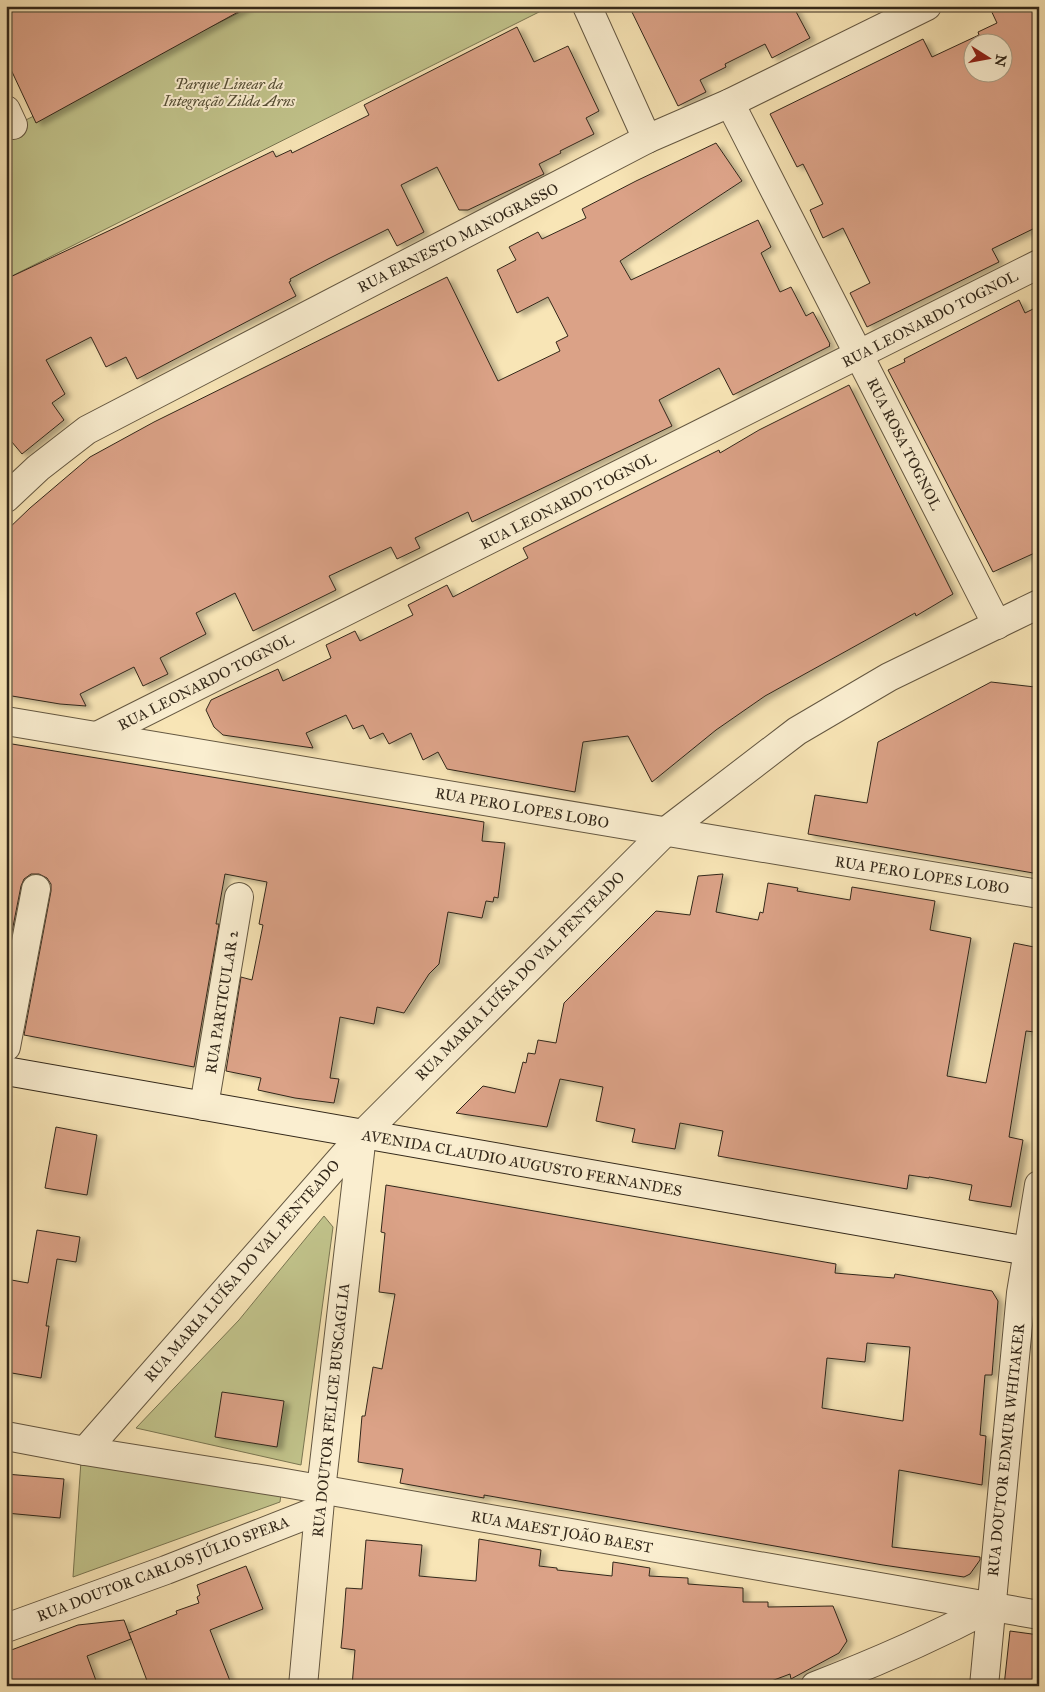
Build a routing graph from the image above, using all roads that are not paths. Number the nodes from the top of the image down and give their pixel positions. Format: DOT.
graph roads {
  1 [pos="587,6"];
  2 [pos="927,6"];
  3 [pos="730,103"];
  4 [pos="647,139"];
  5 [pos="1039,264"];
  6 [pos="859,356"];
  7 [pos="6,498"];
  8 [pos="1039,604"];
  9 [pos="997,625"];
  10 [pos="6,721"];
  11 [pos="97,736"];
  12 [pos="665,832"];
  13 [pos="36,888"];
  14 [pos="1039,894"];
  15 [pos="239,897"];
  16 [pos="6,1047"];
  17 [pos="6,1071"];
  18 [pos="204,1106"];
  19 [pos="362,1134"];
  20 [pos="1039,1185"];
  21 [pos="1033,1252"];
  22 [pos="6,1436"];
  23 [pos="85,1451"];
  24 [pos="320,1500"];
  25 [pos="991,1607"];
  26 [pos="1039,1615"];
  27 [pos="6,1628"];
  28 [pos="304,1686"];
  29 [pos="815,1686"];
  30 [pos="984,1686"];
  1 -- 4 [label="street"];
  2 -- 3 [label="street, RUA ERNESTO MANOGRASSO"];
  3 -- 4 [label="street, RUA ERNESTO MANOGRASSO"];
  3 -- 6 [label="street, RUA ROSA TOGNOL"];
  4 -- 7 [label="street, RUA ERNESTO MANOGRASSO"];
  5 -- 6 [label="street, RUA LEONARDO TOGNOL"];
  6 -- 9 [label="street, RUA ROSA TOGNOL"];
  6 -- 11 [label="street, RUA LEONARDO TOGNOL"];
  8 -- 9 [label="street, RUA MARIA LUÍSA DO VAL PENTEADO"];
  9 -- 12 [label="street, RUA MARIA LUÍSA DO VAL PENTEADO"];
  10 -- 11 [label="street, RUA PERO LOPES LOBO"];
  11 -- 12 [label="street, RUA PERO LOPES LOBO"];
  12 -- 14 [label="street, RUA PERO LOPES LOBO"];
  12 -- 19 [label="street, RUA MARIA LUÍSA DO VAL PENTEADO"];
  13 -- 16 [label="street"];
  15 -- 18 [label="street, RUA PARTICULAR 2"];
  17 -- 18 [label="street, AVENIDA CLAUDIO AUGUSTO FERNANDES"];
  18 -- 19 [label="street, AVENIDA CLAUDIO AUGUSTO FERNANDES"];
  19 -- 21 [label="street, AVENIDA CLAUDIO AUGUSTO FERNANDES"];
  19 -- 23 [label="street, RUA MARIA LUÍSA DO VAL PENTEADO"];
  19 -- 24 [label="street, RUA DOUTOR FELICE BUSCAGLIA"];
  20 -- 21 [label="street, RUA DOUTOR EDMUR WHITAKER"];
  21 -- 25 [label="street, RUA DOUTOR EDMUR WHITAKER"];
  22 -- 23 [label="street, RUA MAEST JOÃO BAEST"];
  23 -- 24 [label="street, RUA MAEST JOÃO BAEST"];
  24 -- 25 [label="street, RUA MAEST JOÃO BAEST"];
  24 -- 27 [label="street, RUA DOUTOR CARLOS JÚLIO SPERA"];
  24 -- 28 [label="street, RUA DOUTOR FELICE BUSCAGLIA"];
  25 -- 26 [label="street, RUA MAEST JOÃO BAEST"];
  25 -- 29 [label="street"];
  25 -- 30 [label="street, RUA DOUTOR EDMUR WHITAKER"];
}
